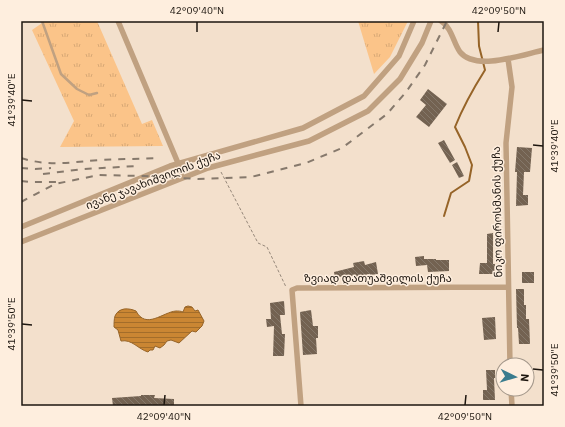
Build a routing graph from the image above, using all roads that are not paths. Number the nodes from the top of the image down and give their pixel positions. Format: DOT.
graph roads {
  1 [pos="42,21"];
  2 [pos="118,21"];
  3 [pos="414,21"];
  4 [pos="431,21"];
  5 [pos="441,21"];
  6 [pos="544,50"];
  7 [pos="508,59"];
  8 [pos="97,94"];
  9 [pos="178,163"];
  10 [pos="182,178"];
  11 [pos="21,227"];
  12 [pos="21,242"];
  13 [pos="508,287"];
  14 [pos="510,357"];
  15 [pos="302,406"];
  1 -- 8 [label="lane"];
  2 -- 9 [label="street"];
  3 -- 9 [label="street"];
  4 -- 10 [label="street, ივანე ჯავახიშვილის ქუჩა"];
  5 -- 7 [label="street"];
  6 -- 7 [label="street"];
  7 -- 13 [label="street, ნიკო ფიროსმანის ქუჩა"];
  9 -- 10 [label="street"];
  9 -- 11 [label="street"];
  10 -- 12 [label="street, ივანე ჯავახიშვილის ქუჩა"];
  13 -- 14 [label="street, ნიკო ფიროსმანის ქუჩა"];
  13 -- 15 [label="street, ზვიად დათუაშვილის ქუჩა"];
}
